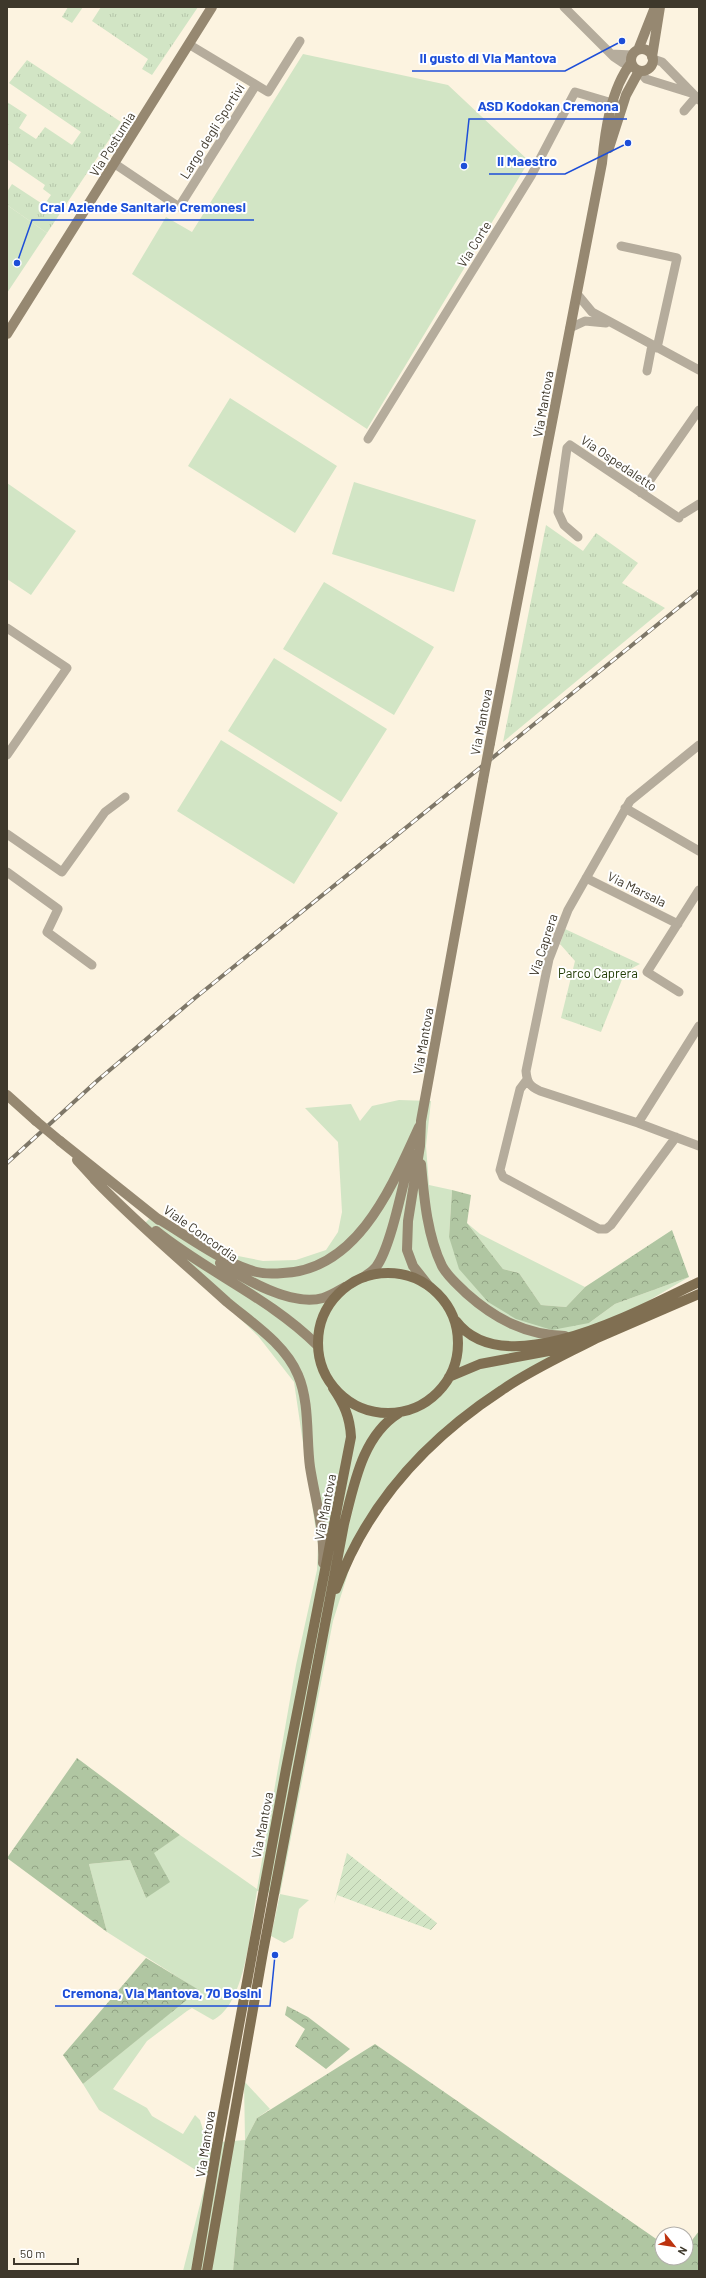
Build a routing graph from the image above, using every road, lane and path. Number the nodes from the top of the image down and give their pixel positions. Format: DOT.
graph roads {
  1 [pos="212,7"];
  2 [pos="564,7"];
  3 [pos="655,7"];
  4 [pos="660,7"];
  5 [pos="300,41"];
  6 [pos="190,44"];
  7 [pos="633,57"];
  8 [pos="653,58"];
  9 [pos="639,71"];
  10 [pos="256,85"];
  11 [pos="696,97"];
  12 [pos="618,105"];
  13 [pos="684,111"];
  14 [pos="115,164"];
  15 [pos="620,246"];
  16 [pos="577,294"];
  17 [pos="613,324"];
  18 [pos="570,328"];
  19 [pos="7,334"];
  20 [pos="654,347"];
  21 [pos="699,370"];
  22 [pos="647,371"];
  23 [pos="699,410"];
  24 [pos="368,439"];
  25 [pos="641,493"];
  26 [pos="699,504"];
  27 [pos="578,537"];
  28 [pos="7,628"];
  29 [pos="699,745"];
  30 [pos="7,755"];
  31 [pos="126,797"];
  32 [pos="625,808"];
  33 [pos="7,834"];
  34 [pos="699,851"];
  35 [pos="7,872"];
  36 [pos="586,878"];
  37 [pos="699,890"];
  38 [pos="678,924"];
  39 [pos="92,965"];
  40 [pos="679,992"];
  41 [pos="699,1026"];
  42 [pos="526,1082"];
  43 [pos="7,1095"];
  44 [pos="421,1121"];
  45 [pos="638,1123"];
  46 [pos="416,1134"];
  47 [pos="676,1137"];
  48 [pos="60,1141"];
  49 [pos="420,1146"];
  50 [pos="699,1146"];
  51 [pos="94,1179"];
  52 [pos="155,1217"];
  53 [pos="364,1277"];
  54 [pos="699,1282"];
  55 [pos="428,1285"];
  56 [pos="345,1287"];
  57 [pos="699,1294"];
  58 [pos="455,1319"];
  59 [pos="579,1335"];
  60 [pos="595,1339"];
  61 [pos="317,1345"];
  62 [pos="449,1377"];
  63 [pos="333,1388"];
  64 [pos="399,1413"];
  65 [pos="318,1611"];
  66 [pos="326,1619"];
  67 [pos="196,2271"];
  68 [pos="208,2271"];
  1 -- 6 [label="main road, Via Postumia"];
  2 -- 7 [label="street"];
  3 -- 7 [label="main road, Via Mantova"];
  4 -- 8 [label="main road"];
  5 -- 10 [label="street, Largo degli Sportivi"];
  6 -- 10 [label="street, Largo degli Sportivi"];
  6 -- 14 [label="main road, Via Postumia"];
  7 -- 8 [label="main road"];
  7 -- 9 [label="main road"];
  7 -- 12 [label="main road, Via Mantova"];
  8 -- 9 [label="main road, Via Mantova"];
  8 -- 11 [label="street"];
  9 -- 11 [label="street"];
  9 -- 12 [label="main road, Via Mantova"];
  10 -- 14 [label="street, Largo degli Sportivi"];
  11 -- 13 [label="street"];
  12 -- 16 [label="main road, Via Mantova"];
  12 -- 24 [label="street, Via Corte"];
  14 -- 19 [label="main road, Via Postumia"];
  15 -- 20 [label="street"];
  16 -- 17 [label="street"];
  16 -- 18 [label="main road, Via Mantova"];
  17 -- 18 [label="street"];
  17 -- 20 [label="street"];
  18 -- 44 [label="main road, Via Mantova, bridge"];
  20 -- 21 [label="street"];
  20 -- 22 [label="street"];
  23 -- 25 [label="street"];
  25 -- 26 [label="street, Via Ospedaletto"];
  25 -- 27 [label="street, Via Ospedaletto"];
  28 -- 30 [label="street"];
  29 -- 32 [label="street, Via Caprera"];
  31 -- 33 [label="street"];
  32 -- 34 [label="street"];
  32 -- 36 [label="street, Via Caprera"];
  35 -- 39 [label="street"];
  36 -- 38 [label="street, Via Marsala"];
  36 -- 42 [label="street, Via Caprera"];
  37 -- 38 [label="street"];
  38 -- 40 [label="street"];
  41 -- 45 [label="street"];
  42 -- 45 [label="street"];
  42 -- 47 [label="street"];
  43 -- 48 [label="main road, Viale Concordia, bridge"];
  44 -- 46 [label="main road"];
  44 -- 49 [label="main road"];
  45 -- 47 [label="street"];
  46 -- 52 [label="main road"];
  46 -- 53 [label="main road"];
  47 -- 50 [label="street"];
  48 -- 51 [label="main road, Viale Concordia"];
  48 -- 52 [label="main road, Viale Concordia"];
  49 -- 55 [label="main road"];
  49 -- 59 [label="main road"];
  51 -- 61 [label="main road, Viale Concordia"];
  51 -- 65 [label="main road"];
  52 -- 56 [label="main road, Viale Concordia"];
  53 -- 55 [label="main road"];
  53 -- 56 [label="main road"];
  54 -- 59 [label="main road"];
  55 -- 58 [label="main road"];
  56 -- 61 [label="main road"];
  57 -- 60 [label="main road"];
  58 -- 59 [label="main road"];
  58 -- 62 [label="main road"];
  60 -- 62 [label="main road"];
  60 -- 66 [label="main road"];
  61 -- 63 [label="main road"];
  62 -- 64 [label="main road"];
  63 -- 64 [label="main road"];
  63 -- 65 [label="main road, Via Mantova"];
  64 -- 66 [label="main road, Via Mantova"];
  65 -- 67 [label="main road, Via Mantova"];
  66 -- 68 [label="main road, Via Mantova"];
}
